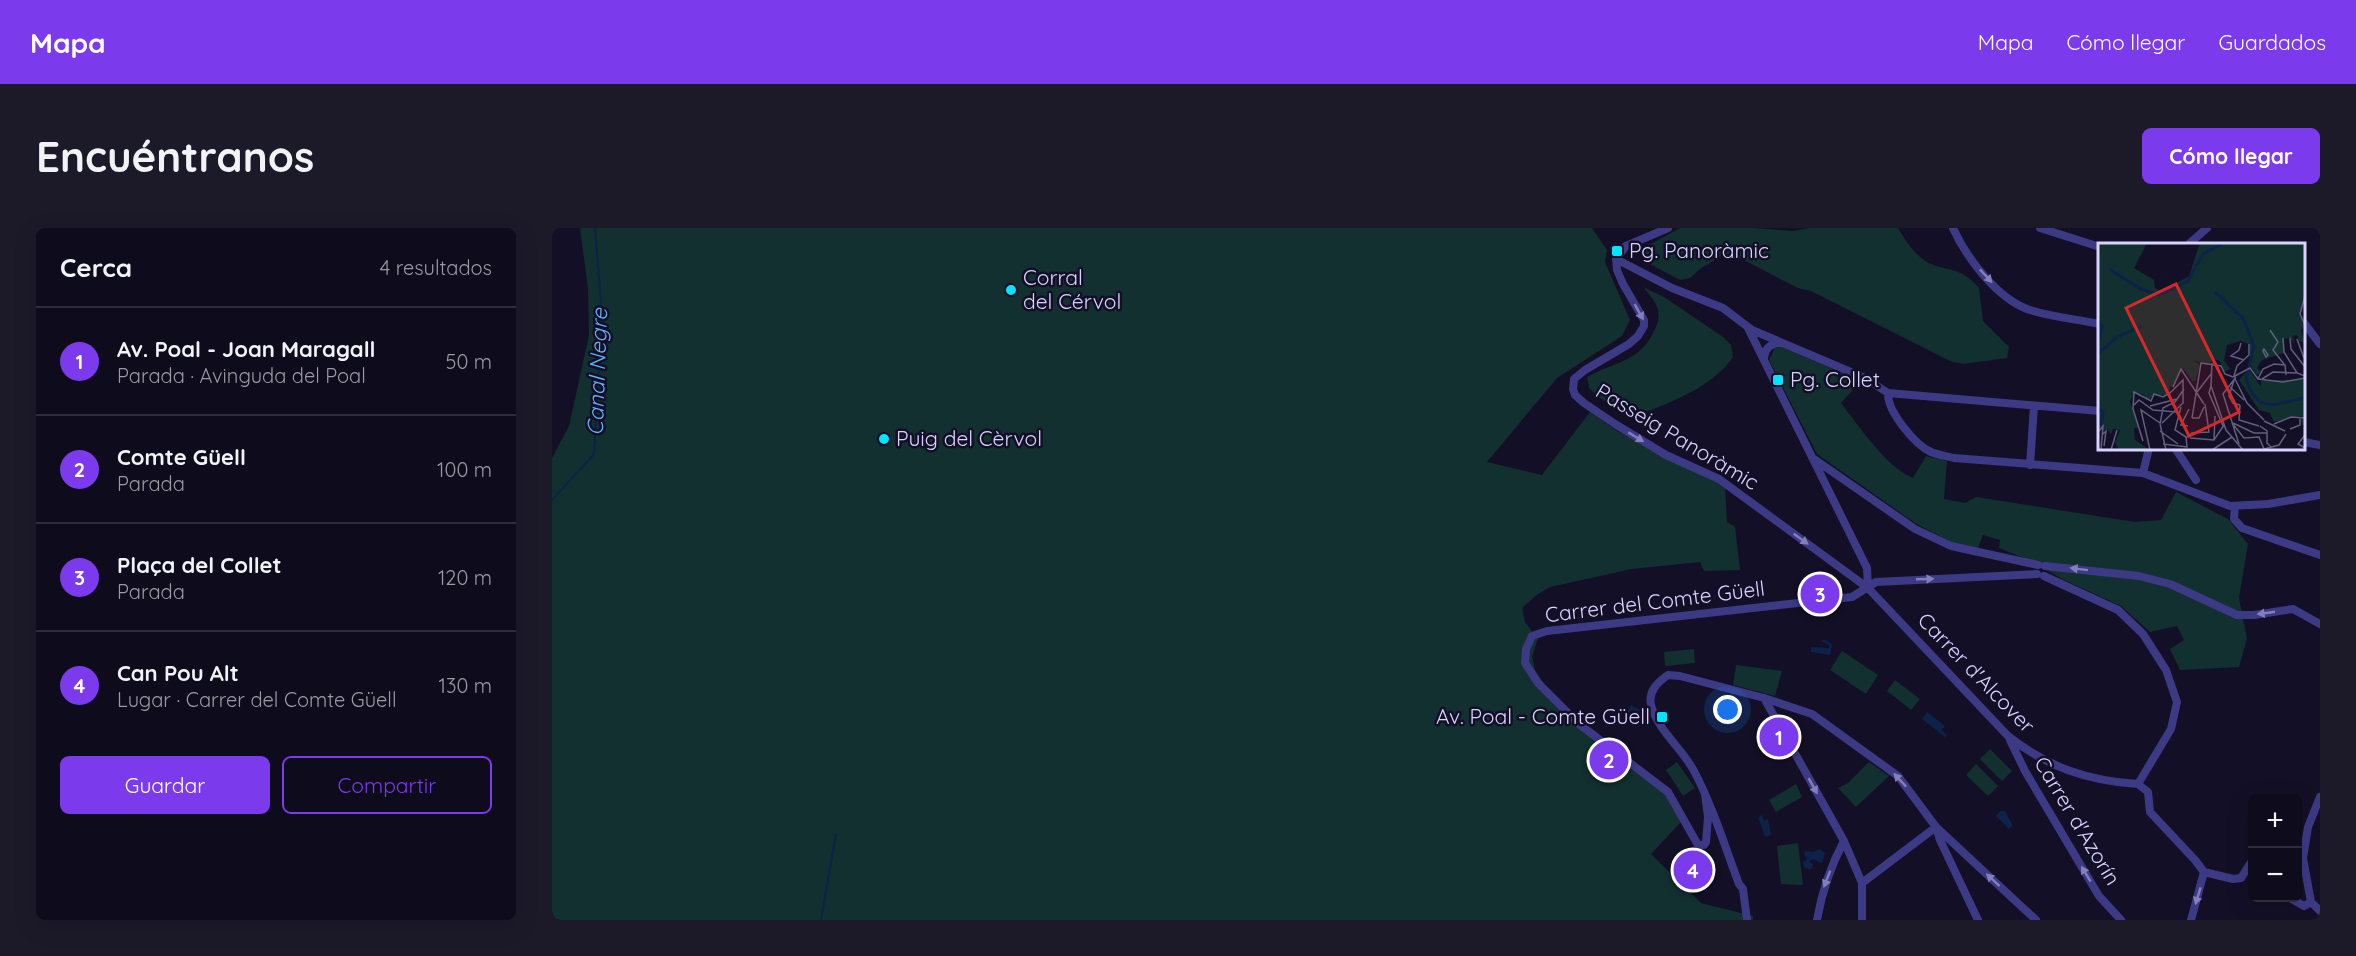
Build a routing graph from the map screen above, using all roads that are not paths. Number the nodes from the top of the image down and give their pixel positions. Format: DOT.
graph roads {
  1 [pos="1668,228"];
  2 [pos="1953,228"];
  3 [pos="2040,228"];
  4 [pos="2207,228"];
  5 [pos="2190,243"];
  6 [pos="2098,246"];
  7 [pos="1616,259"];
  8 [pos="2098,324"];
  9 [pos="2305,324"];
  10 [pos="1748,328"];
  11 [pos="1784,344"];
  12 [pos="2320,344"];
  13 [pos="1764,361"];
  14 [pos="1888,393"];
  15 [pos="1898,395"];
  16 [pos="2034,406"];
  17 [pos="2098,411"];
  18 [pos="1895,414"];
  19 [pos="2305,442"];
  20 [pos="2320,445"];
  21 [pos="2149,450"];
  22 [pos="2176,450"];
  23 [pos="1813,459"];
  24 [pos="2030,465"];
  25 [pos="1832,472"];
  26 [pos="2143,473"];
  27 [pos="2196,480"];
  28 [pos="1825,482"];
  29 [pos="2320,495"];
  30 [pos="2235,506"];
  31 [pos="2320,555"];
  32 [pos="2041,570"];
  33 [pos="1868,588"];
  34 [pos="2320,624"];
  35 [pos="1764,698"];
  36 [pos="2008,736"];
  37 [pos="2138,784"];
  38 [pos="1705,794"];
  39 [pos="2320,797"];
  40 [pos="1936,827"];
  41 [pos="1844,841"];
  42 [pos="2248,868"];
  43 [pos="2204,872"];
  44 [pos="1862,883"];
  45 [pos="2298,902"];
  46 [pos="2311,902"];
  47 [pos="2320,911"];
  48 [pos="1747,920"];
  49 [pos="1817,920"];
  50 [pos="1862,920"];
  51 [pos="1978,920"];
  52 [pos="2036,920"];
  53 [pos="2121,920"];
  54 [pos="2191,920"];
  1 -- 7 [label="street"];
  2 -- 8 [label="street, one-way"];
  3 -- 6 [label="street"];
  4 -- 5 [label="street"];
  7 -- 10 [label="street"];
  7 -- 33 [label="street, Passeig Panoràmic, one-way"];
  9 -- 12 [label="street"];
  10 -- 11 [label="street"];
  10 -- 13 [label="street"];
  11 -- 13 [label="street"];
  11 -- 14 [label="street"];
  13 -- 23 [label="street"];
  14 -- 15 [label="street"];
  14 -- 18 [label="street"];
  15 -- 16 [label="street"];
  15 -- 18 [label="street"];
  16 -- 17 [label="street"];
  16 -- 24 [label="street"];
  18 -- 24 [label="street"];
  19 -- 20 [label="street"];
  21 -- 26 [label="street"];
  22 -- 27 [label="street"];
  23 -- 25 [label="street"];
  23 -- 28 [label="street"];
  24 -- 26 [label="street"];
  25 -- 28 [label="street"];
  25 -- 32 [label="street"];
  26 -- 30 [label="street"];
  28 -- 33 [label="street"];
  29 -- 30 [label="street"];
  30 -- 31 [label="street"];
  33 -- 32 [label="street, one-way"];
  34 -- 32 [label="street, one-way"];
  32 -- 37 [label="street"];
  33 -- 36 [label="street, Carrer d'Alcover"];
  33 -- 38 [label="street, Carrer del Comte Güell"];
  35 -- 38 [label="street"];
  40 -- 35 [label="street, one-way"];
  35 -- 41 [label="street, one-way"];
  36 -- 37 [label="street, Carrer d'Alcover"];
  53 -- 36 [label="street, Carrer d'Azorín, one-way"];
  37 -- 43 [label="street"];
  38 -- 48 [label="street"];
  39 -- 46 [label="street"];
  40 -- 44 [label="street"];
  40 -- 51 [label="street"];
  52 -- 40 [label="street, one-way"];
  41 -- 44 [label="street"];
  41 -- 49 [label="street, one-way"];
  42 -- 43 [label="street"];
  43 -- 54 [label="street, one-way"];
  44 -- 50 [label="street"];
  45 -- 46 [label="street"];
  46 -- 47 [label="street"];
}
